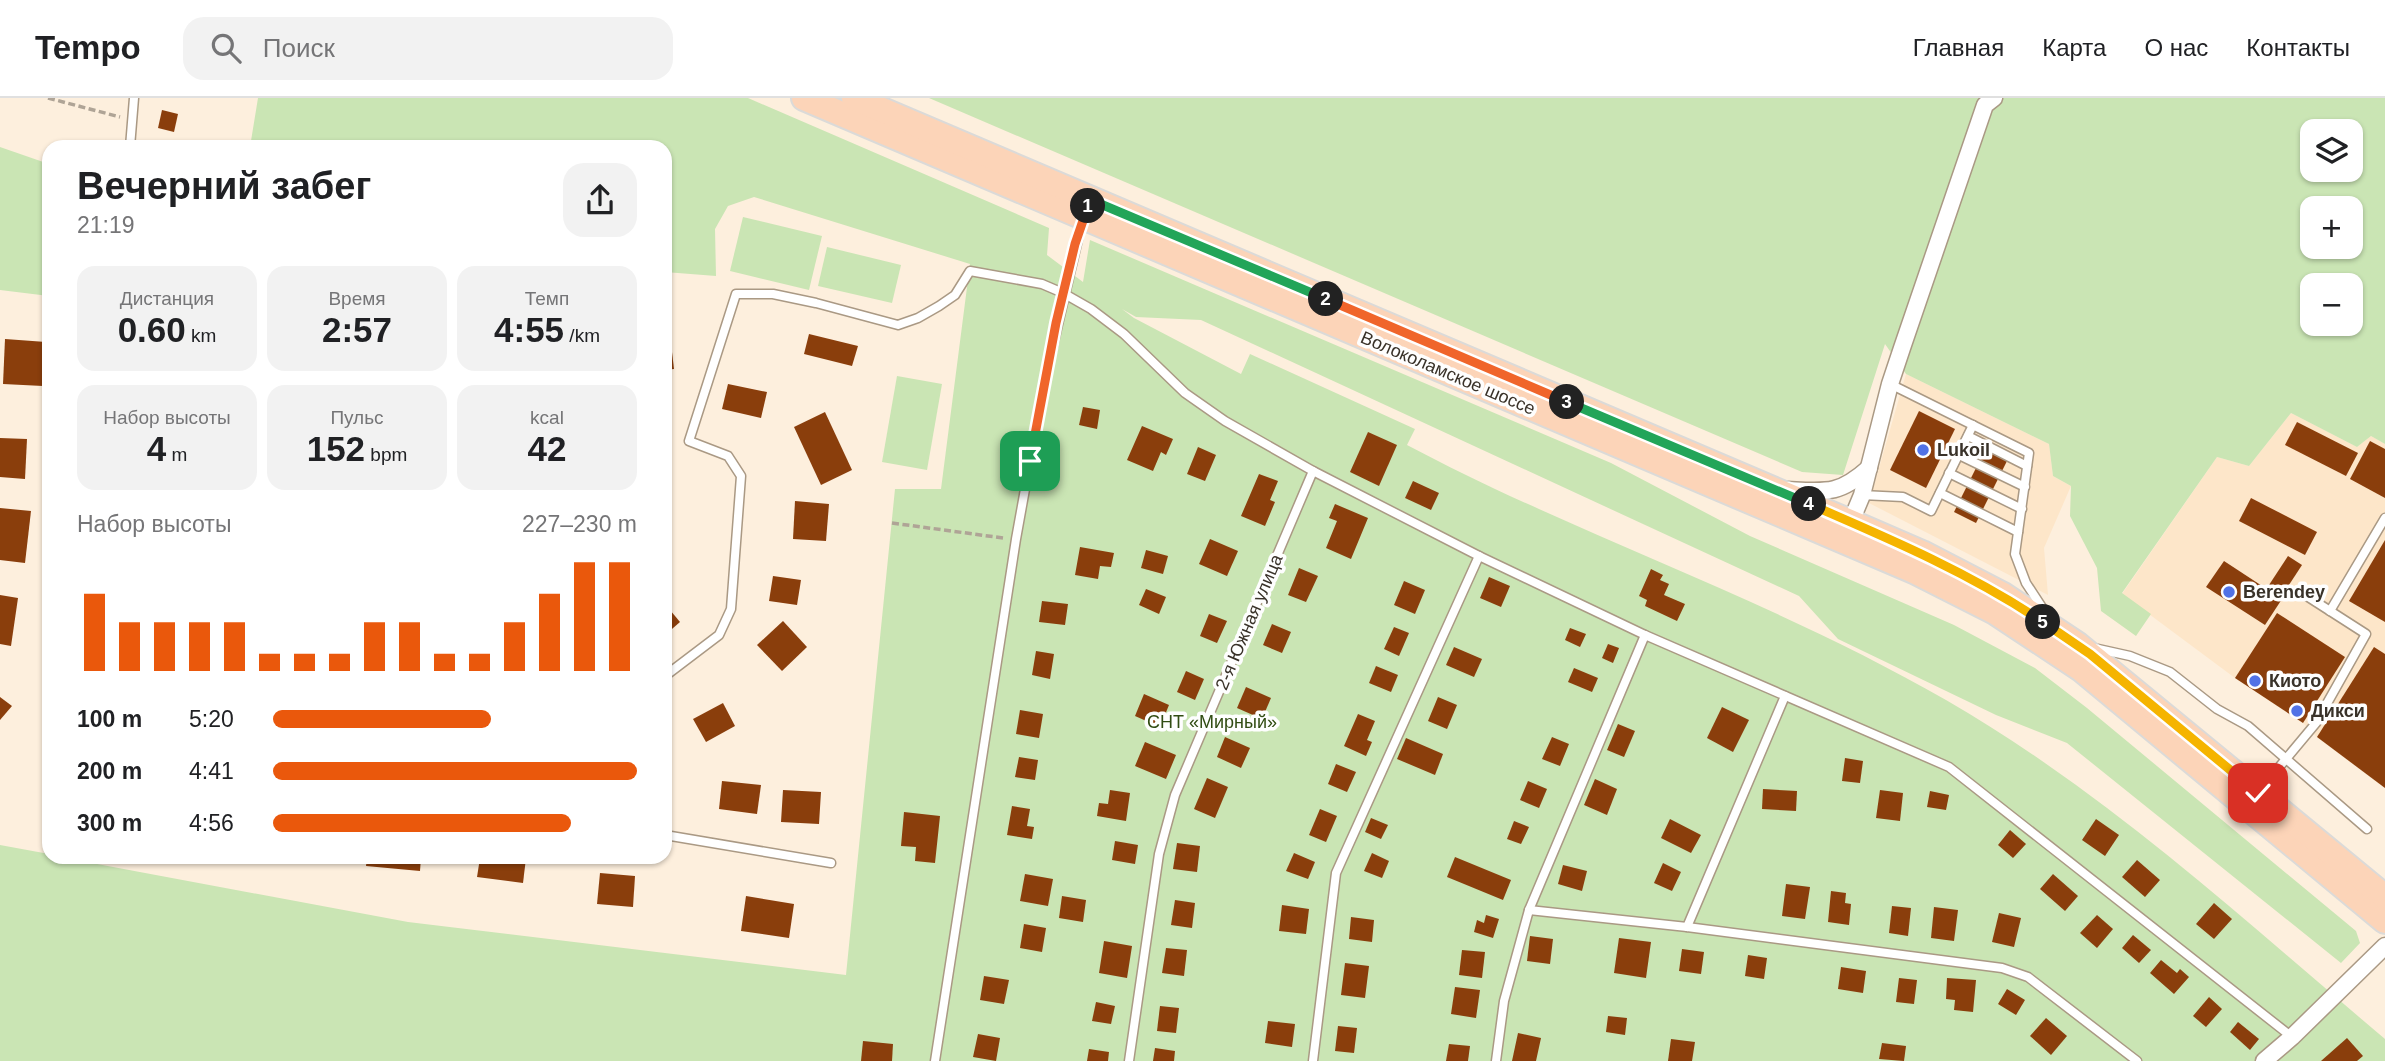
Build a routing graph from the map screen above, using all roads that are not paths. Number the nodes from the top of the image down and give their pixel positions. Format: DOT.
graph roads {
  1 [pos="134,98"];
  2 [pos="804,98"];
  3 [pos="854,98"];
  4 [pos="1994,98"];
  5 [pos="130,140"];
  6 [pos="1087,208"];
  7 [pos="1063,293"];
  8 [pos="1890,384"];
  9 [pos="1973,425"];
  10 [pos="1968,436"];
  11 [pos="1959,454"];
  12 [pos="2028,466"];
  13 [pos="1869,468"];
  14 [pos="1313,471"];
  15 [pos="1950,473"];
  16 [pos="2025,487"];
  17 [pos="1772,489"];
  18 [pos="1940,493"];
  19 [pos="1862,495"];
  20 [pos="2022,509"];
  21 [pos="2385,518"];
  22 [pos="1846,532"];
  23 [pos="2018,532"];
  24 [pos="1479,556"];
  25 [pos="2299,591"];
  26 [pos="2330,611"];
  27 [pos="2057,631"];
  28 [pos="1645,635"];
  29 [pos="2083,656"];
  30 [pos="672,671"];
  31 [pos="1785,696"];
  32 [pos="2286,759"];
  33 [pos="2258,793"];
  34 [pos="2367,829"];
  35 [pos="672,836"];
  36 [pos="831,863"];
  37 [pos="2385,897"];
  38 [pos="1529,910"];
  39 [pos="2385,921"];
  40 [pos="1687,927"];
  41 [pos="2385,946"];
  42 [pos="2292,1037"];
  43 [pos="935,1061"];
  44 [pos="1129,1061"];
  45 [pos="1312,1061"];
  46 [pos="1496,1061"];
  47 [pos="2137,1061"];
  48 [pos="2264,1061"];
  1 -- 5 [label="lane"];
  2 -- 6 [label="main road, Волоколамское шоссе"];
  3 -- 6 [label="main road, Волоколамское шоссе"];
  4 -- 8 [label="street"];
  6 -- 7 [label="lane"];
  6 -- 17 [label="main road, Волоколамское шоссе"];
  6 -- 22 [label="main road, Волоколамское шоссе"];
  7 -- 14 [label="lane"];
  7 -- 30 [label="lane"];
  7 -- 43 [label="lane"];
  8 -- 9 [label="lane"];
  8 -- 13 [label="street"];
  9 -- 10 [label="lane"];
  9 -- 12 [label="lane"];
  10 -- 11 [label="lane"];
  10 -- 12 [label="lane"];
  11 -- 15 [label="lane"];
  11 -- 16 [label="lane"];
  12 -- 16 [label="lane"];
  13 -- 17 [label="street"];
  13 -- 19 [label="street"];
  14 -- 24 [label="lane"];
  14 -- 44 [label="lane, 2-я Южная улица"];
  15 -- 18 [label="lane"];
  15 -- 20 [label="lane"];
  16 -- 20 [label="lane"];
  17 -- 22 [label="main road, Волоколамское шоссе"];
  18 -- 19 [label="lane"];
  18 -- 23 [label="lane"];
  19 -- 22 [label="street"];
  20 -- 23 [label="lane"];
  21 -- 26 [label="lane"];
  22 -- 27 [label="main road, Волоколамское шоссе"];
  22 -- 29 [label="main road, Волоколамское шоссе"];
  23 -- 27 [label="lane"];
  24 -- 28 [label="lane"];
  24 -- 45 [label="lane"];
  25 -- 26 [label="lane"];
  26 -- 32 [label="lane"];
  27 -- 29 [label="main road, Волоколамское шоссе"];
  28 -- 31 [label="lane"];
  28 -- 38 [label="lane"];
  29 -- 32 [label="lane"];
  29 -- 33 [label="main road"];
  29 -- 39 [label="main road"];
  31 -- 40 [label="lane"];
  31 -- 42 [label="lane"];
  32 -- 33 [label="lane"];
  32 -- 34 [label="lane"];
  33 -- 37 [label="main road"];
  35 -- 36 [label="lane"];
  38 -- 40 [label="lane"];
  38 -- 46 [label="lane"];
  40 -- 47 [label="lane"];
  41 -- 42 [label="street"];
  42 -- 48 [label="street"];
}
